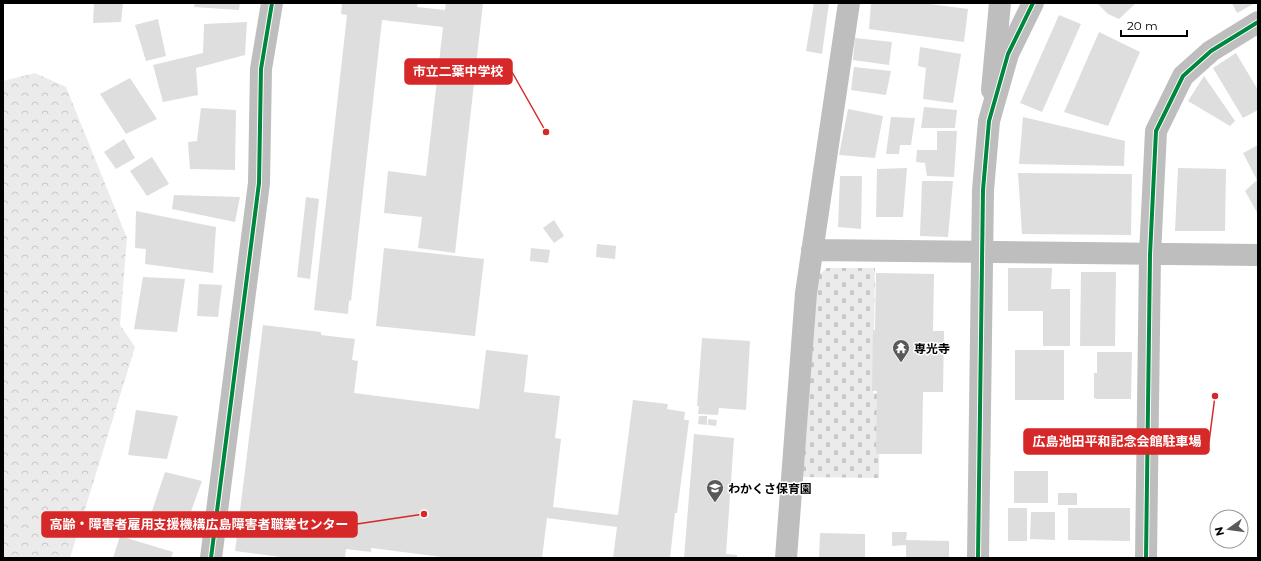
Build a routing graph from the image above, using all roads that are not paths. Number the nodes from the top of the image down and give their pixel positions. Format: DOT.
graph roads {
  1 [pos="272,3"];
  2 [pos="849,3"];
  3 [pos="1000,3"];
  4 [pos="1032,3"];
  5 [pos="1258,22"];
  6 [pos="989,121"];
  7 [pos="812,250"];
  8 [pos="982,252"];
  9 [pos="1150,255"];
  10 [pos="1258,255"];
  11 [pos="211,558"];
  12 [pos="786,558"];
  13 [pos="978,558"];
  14 [pos="1146,558"];
  1 -- 11 [label="street"];
  2 -- 7 [label="street"];
  3 -- 6 [label="street"];
  4 -- 6 [label="street"];
  5 -- 9 [label="street"];
  6 -- 8 [label="street"];
  7 -- 8 [label="street"];
  7 -- 12 [label="street"];
  8 -- 9 [label="street"];
  8 -- 13 [label="street"];
  9 -- 10 [label="street"];
  9 -- 14 [label="street"];
}
